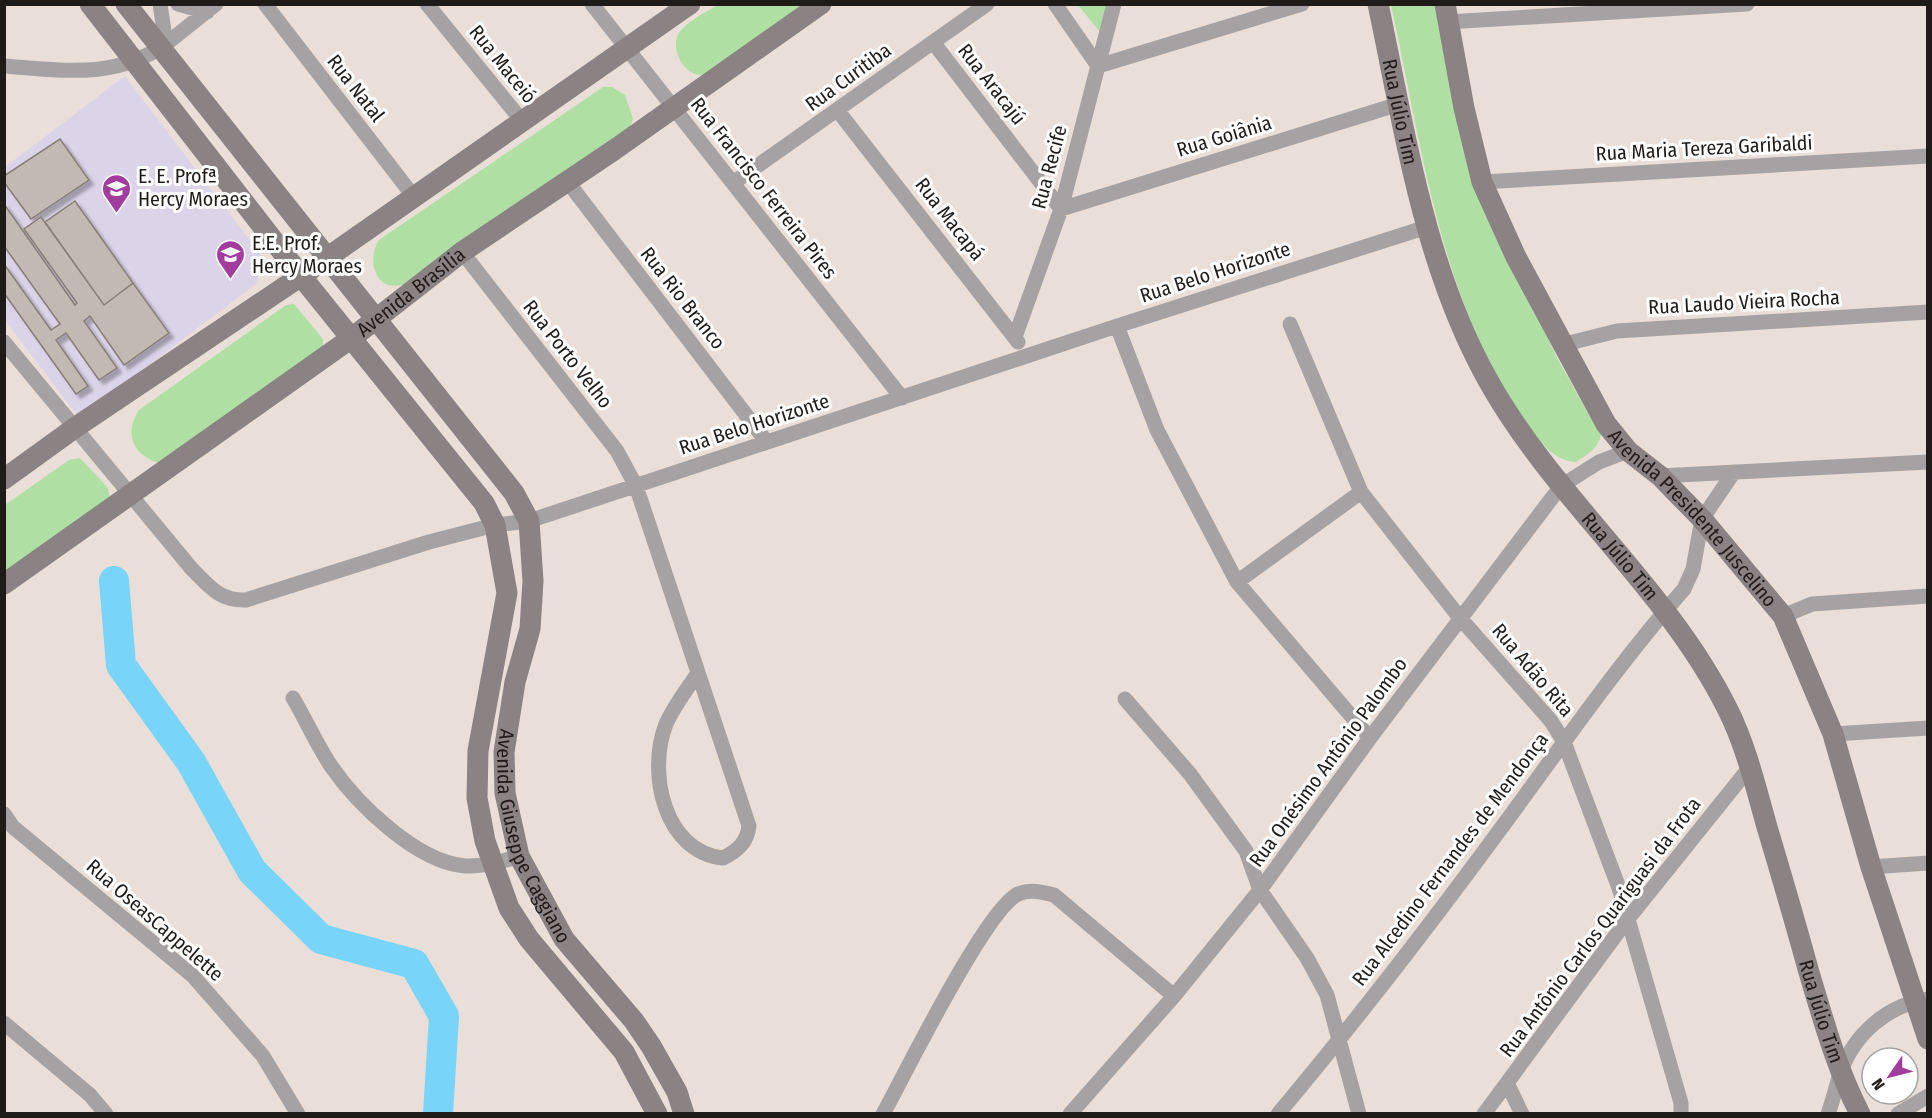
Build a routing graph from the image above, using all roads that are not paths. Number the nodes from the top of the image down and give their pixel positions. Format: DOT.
graph roads {
  1 [pos="90,4"];
  2 [pos="126,4"];
  3 [pos="160,4"];
  4 [pos="177,4"];
  5 [pos="264,4"];
  6 [pos="427,4"];
  7 [pos="592,4"];
  8 [pos="690,4"];
  9 [pos="821,4"];
  10 [pos="987,4"];
  11 [pos="1055,4"];
  12 [pos="1114,4"];
  13 [pos="1302,4"];
  14 [pos="1378,4"];
  15 [pos="1748,4"];
  16 [pos="211,8"];
  17 [pos="1446,13"];
  18 [pos="933,42"];
  19 [pos="163,46"];
  20 [pos="627,48"];
  21 [pos="134,61"];
  22 [pos="4,66"];
  23 [pos="1098,66"];
  24 [pos="1400,104"];
  25 [pos="674,109"];
  26 [pos="838,111"];
  27 [pos="522,121"];
  28 [pos="1928,156"];
  29 [pos="567,181"];
  30 [pos="1482,182"];
  31 [pos="733,183"];
  32 [pos="414,197"];
  33 [pos="1061,209"];
  34 [pos="1426,227"];
  35 [pos="462,252"];
  36 [pos="325,258"];
  37 [pos="301,276"];
  38 [pos="1928,312"];
  39 [pos="375,320"];
  40 [pos="1290,324"];
  41 [pos="1117,326"];
  42 [pos="353,337"];
  43 [pos="1015,337"];
  44 [pos="4,342"];
  45 [pos="1565,344"];
  46 [pos="1026,355"];
  47 [pos="902,398"];
  48 [pos="76,427"];
  49 [pos="766,441"];
  50 [pos="1628,451"];
  51 [pos="1928,462"];
  52 [pos="1734,472"];
  53 [pos="1660,476"];
  54 [pos="4,479"];
  55 [pos="636,486"];
  56 [pos="1561,486"];
  57 [pos="1361,492"];
  58 [pos="129,495"];
  59 [pos="1702,519"];
  60 [pos="529,521"];
  61 [pos="495,525"];
  62 [pos="1237,582"];
  63 [pos="4,584"];
  64 [pos="1928,597"];
  65 [pos="1666,610"];
  66 [pos="1783,616"];
  67 [pos="1460,618"];
  68 [pos="698,673"];
  69 [pos="294,698"];
  70 [pos="1125,699"];
  71 [pos="1928,728"];
  72 [pos="1833,734"];
  73 [pos="1370,738"];
  74 [pos="1564,742"];
  75 [pos="1750,767"];
  76 [pos="4,814"];
  77 [pos="9,832"];
  78 [pos="519,856"];
  79 [pos="1928,863"];
  80 [pos="493,864"];
  81 [pos="1871,867"];
  82 [pos="1260,890"];
  83 [pos="1628,920"];
  84 [pos="1174,996"];
  85 [pos="1922,1000"];
  86 [pos="4,1023"];
  87 [pos="1928,1039"];
  88 [pos="1338,1042"];
  89 [pos="1840,1073"];
  90 [pos="1508,1085"];
  91 [pos="1928,1096"];
  92 [pos="106,1113"];
  93 [pos="298,1113"];
  94 [pos="657,1113"];
  95 [pos="684,1113"];
  96 [pos="883,1113"];
  97 [pos="1070,1113"];
  98 [pos="1278,1113"];
  99 [pos="1359,1113"];
  100 [pos="1484,1113"];
  101 [pos="1522,1113"];
  102 [pos="1681,1113"];
  103 [pos="1828,1113"];
  104 [pos="1860,1113"];
  105 [pos="1898,1113"];
  1 -- 21 [label="main road, Avenida Giuseppe Caggiano"];
  2 -- 19 [label="main road"];
  3 -- 19 [label="street"];
  4 -- 16 [label="street"];
  5 -- 32 [label="street, Rua Natal"];
  6 -- 27 [label="street, Rua Maceió"];
  7 -- 20 [label="street, Rua Francisco Ferreira Pires"];
  8 -- 20 [label="main road"];
  9 -- 25 [label="main road, Avenida Brasília"];
  10 -- 18 [label="street, Rua Curitiba"];
  11 -- 23 [label="street"];
  12 -- 23 [label="street, Rua Recife"];
  13 -- 23 [label="street"];
  14 -- 24 [label="main road, Rua Júlio Tim"];
  15 -- 17 [label="street"];
  16 -- 19 [label="street"];
  17 -- 30 [label="main road, Avenida Presidente Juscelino"];
  18 -- 26 [label="street, Rua Curitiba"];
  18 -- 33 [label="street, Rua Aracajú"];
  19 -- 21 [label="street"];
  19 -- 36 [label="main road"];
  20 -- 25 [label="street, Rua Francisco Ferreira Pires"];
  20 -- 27 [label="main road"];
  21 -- 22 [label="street"];
  21 -- 37 [label="main road, Avenida Giuseppe Caggiano"];
  23 -- 33 [label="street, Rua Recife"];
  24 -- 33 [label="street, Rua Goiânia"];
  24 -- 34 [label="main road, Rua Júlio Tim"];
  25 -- 29 [label="main road, Avenida Brasília"];
  25 -- 31 [label="street, Rua Francisco Ferreira Pires"];
  26 -- 31 [label="street, Rua Curitiba"];
  26 -- 43 [label="street, Rua Macapá"];
  27 -- 32 [label="main road"];
  28 -- 30 [label="street, Rua Maria Tereza Garibaldi"];
  29 -- 35 [label="main road, Avenida Brasília"];
  29 -- 49 [label="street, Rua Rio Branco"];
  30 -- 45 [label="main road, Avenida Presidente Juscelino"];
  31 -- 47 [label="street, Rua Francisco Ferreira Pires"];
  32 -- 36 [label="main road"];
  33 -- 43 [label="street, Rua Recife"];
  34 -- 41 [label="street, Rua Belo Horizonte"];
  34 -- 56 [label="main road, Rua Júlio Tim"];
  35 -- 39 [label="main road, Avenida Brasília"];
  35 -- 55 [label="street, Rua Porto Velho"];
  36 -- 37 [label="main road"];
  36 -- 39 [label="main road"];
  37 -- 42 [label="main road, Avenida Giuseppe Caggiano"];
  37 -- 48 [label="main road"];
  38 -- 45 [label="street, Rua Laudo Vieira Rocha"];
  39 -- 42 [label="main road, Avenida Brasília"];
  39 -- 60 [label="main road"];
  40 -- 57 [label="street, Rua Adão Rita"];
  41 -- 46 [label="street, Rua Belo Horizonte"];
  41 -- 62 [label="street"];
  42 -- 58 [label="main road, Avenida Brasília"];
  42 -- 61 [label="main road, Avenida Giuseppe Caggiano"];
  43 -- 46 [label="street, Rua Macapá"];
  44 -- 48 [label="street"];
  45 -- 50 [label="main road, Avenida Presidente Juscelino"];
  46 -- 47 [label="street, Rua Belo Horizonte"];
  47 -- 49 [label="street, Rua Belo Horizonte"];
  48 -- 54 [label="main road"];
  48 -- 58 [label="street"];
  49 -- 55 [label="street, Rua Belo Horizonte"];
  50 -- 53 [label="main road, Avenida Presidente Juscelino"];
  50 -- 56 [label="street, Rua Onésimo Antônio Palombo"];
  51 -- 52 [label="street"];
  52 -- 53 [label="street"];
  52 -- 59 [label="street, Rua Alcedino Fernandes de Mendonça"];
  53 -- 59 [label="main road, Avenida Presidente Juscelino"];
  55 -- 60 [label="street, Rua Belo Horizonte"];
  55 -- 68 [label="street, Rua Porto Velho"];
  56 -- 65 [label="main road, Rua Júlio Tim"];
  56 -- 67 [label="street, Rua Onésimo Antônio Palombo"];
  57 -- 62 [label="street"];
  57 -- 67 [label="street, Rua Adão Rita"];
  58 -- 61 [label="street, Rua Belo Horizonte"];
  58 -- 63 [label="main road, Avenida Brasília"];
  59 -- 65 [label="street, Rua Alcedino Fernandes de Mendonça"];
  59 -- 66 [label="main road, Avenida Presidente Juscelino"];
  60 -- 61 [label="street, Rua Belo Horizonte"];
  60 -- 78 [label="main road, Avenida Giuseppe Caggiano"];
  61 -- 80 [label="main road, Avenida Giuseppe Caggiano"];
  62 -- 73 [label="street"];
  64 -- 66 [label="street"];
  65 -- 74 [label="street, Rua Alcedino Fernandes de Mendonça"];
  65 -- 75 [label="main road, Rua Júlio Tim"];
  66 -- 72 [label="main road, Avenida Presidente Juscelino"];
  67 -- 73 [label="street, Rua Onésimo Antônio Palombo"];
  67 -- 74 [label="street, Rua Adão Rita"];
  68 -- 68 [label="street, Rua Porto Velho"];
  69 -- 80 [label="street"];
  70 -- 82 [label="street"];
  71 -- 72 [label="street"];
  72 -- 81 [label="main road, Avenida Presidente Juscelino"];
  73 -- 82 [label="street, Rua Onésimo Antônio Palombo"];
  74 -- 83 [label="street, Rua Adão Rita"];
  74 -- 88 [label="street, Rua Alcedino Fernandes de Mendonça"];
  75 -- 83 [label="street, Rua Antônio Carlos Quariguasi da Frota"];
  75 -- 89 [label="main road, Rua Júlio Tim"];
  76 -- 77 [label="street, Rua OseasCappelette"];
  77 -- 93 [label="street, Rua OseasCappelette"];
  78 -- 80 [label="street"];
  78 -- 95 [label="main road, Avenida Giuseppe Caggiano"];
  79 -- 81 [label="street"];
  80 -- 94 [label="main road, Avenida Giuseppe Caggiano"];
  81 -- 85 [label="main road, Avenida Presidente Juscelino"];
  82 -- 84 [label="street, Rua Onésimo Antônio Palombo"];
  82 -- 88 [label="street"];
  83 -- 90 [label="street, Rua Antônio Carlos Quariguasi da Frota"];
  83 -- 102 [label="street, Rua Adão Rita"];
  84 -- 96 [label="street"];
  84 -- 97 [label="street, Rua Onésimo Antônio Palombo"];
  85 -- 87 [label="main road, Avenida Presidente Juscelino"];
  85 -- 89 [label="street"];
  86 -- 92 [label="street"];
  88 -- 98 [label="street, Rua Alcedino Fernandes de Mendonça"];
  88 -- 99 [label="street"];
  89 -- 103 [label="street"];
  89 -- 104 [label="main road, Rua Júlio Tim"];
  90 -- 100 [label="street, Rua Antônio Carlos Quariguasi da Frota"];
  90 -- 101 [label="street"];
  91 -- 105 [label="street"];
}
